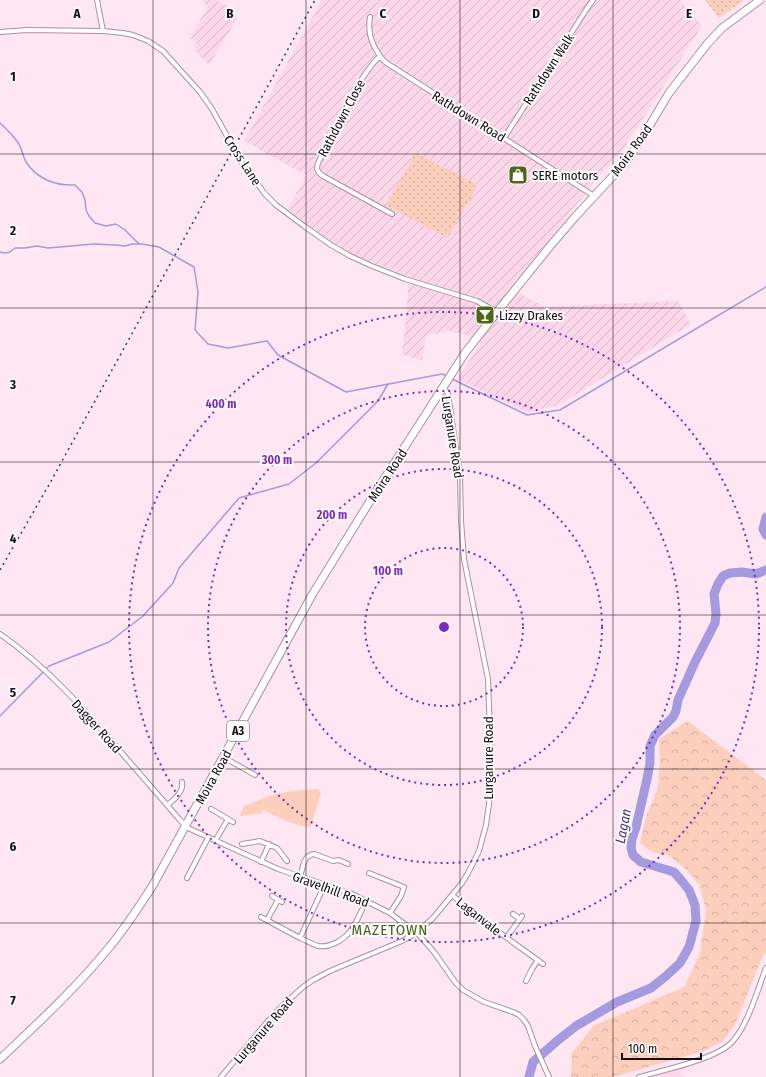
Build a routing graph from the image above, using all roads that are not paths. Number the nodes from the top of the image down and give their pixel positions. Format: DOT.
graph roads {
  1 [pos="97,0"];
  2 [pos="593,0"];
  3 [pos="760,0"];
  4 [pos="370,17"];
  5 [pos="103,31"];
  6 [pos="0,32"];
  7 [pos="380,56"];
  8 [pos="504,138"];
  9 [pos="595,196"];
  10 [pos="392,214"];
  11 [pos="497,312"];
  12 [pos="443,388"];
  13 [pos="0,634"];
  14 [pos="223,757"];
  15 [pos="255,775"];
  16 [pos="182,782"];
  17 [pos="167,805"];
  18 [pos="211,809"];
  19 [pos="228,819"];
  20 [pos="233,822"];
  21 [pos="186,826"];
  22 [pos="208,838"];
  23 [pos="216,841"];
  24 [pos="242,844"];
  25 [pos="269,844"];
  26 [pos="287,860"];
  27 [pos="261,862"];
  28 [pos="348,864"];
  29 [pos="190,872"];
  30 [pos="369,874"];
  31 [pos="195,875"];
  32 [pos="300,877"];
  33 [pos="187,878"];
  34 [pos="325,884"];
  35 [pos="452,895"];
  36 [pos="272,896"];
  37 [pos="362,910"];
  38 [pos="390,913"];
  39 [pos="513,914"];
  40 [pos="261,917"];
  41 [pos="267,920"];
  42 [pos="416,933"];
  43 [pos="507,937"];
  44 [pos="300,938"];
  45 [pos="538,960"];
  46 [pos="543,964"];
  47 [pos="766,968"];
  48 [pos="526,981"];
  49 [pos="0,1059"];
  50 [pos="221,1077"];
  51 [pos="549,1077"];
  52 [pos="639,1077"];
  1 -- 5 [label="street"];
  2 -- 8 [label="street, Rathdown Walk"];
  3 -- 9 [label="highway, Moira Road / A3"];
  4 -- 7 [label="street, Rathdown Road"];
  5 -- 6 [label="street, Cross Lane"];
  5 -- 11 [label="street, Cross Lane"];
  7 -- 8 [label="street, Rathdown Road"];
  7 -- 10 [label="street, Rathdown Close"];
  8 -- 9 [label="street, Rathdown Road"];
  9 -- 11 [label="highway, Moira Road / A3"];
  11 -- 12 [label="highway, Moira Road / A3"];
  12 -- 14 [label="highway, Moira Road / A3"];
  12 -- 35 [label="street, Lurganure Road"];
  13 -- 17 [label="street, Dagger Road"];
  14 -- 15 [label="street"];
  14 -- 21 [label="highway, Moira Road / A3"];
  16 -- 17 [label="street"];
  17 -- 21 [label="street, Dagger Road"];
  18 -- 19 [label="street"];
  19 -- 20 [label="street"];
  19 -- 23 [label="street"];
  21 -- 22 [label="street, Gravelhill Road"];
  21 -- 49 [label="highway, Moira Road / A3"];
  22 -- 23 [label="street, Gravelhill Road"];
  22 -- 29 [label="street"];
  23 -- 27 [label="street, Gravelhill Road"];
  24 -- 25 [label="street"];
  25 -- 26 [label="street"];
  25 -- 27 [label="street"];
  27 -- 32 [label="street, Gravelhill Road"];
  28 -- 32 [label="street"];
  29 -- 31 [label="street"];
  29 -- 33 [label="street"];
  30 -- 38 [label="street"];
  32 -- 34 [label="street, Gravelhill Road"];
  34 -- 38 [label="street, Gravelhill Road"];
  34 -- 44 [label="street"];
  35 -- 42 [label="street, Lurganure Road"];
  35 -- 43 [label="street, Laganvale"];
  36 -- 41 [label="street"];
  37 -- 44 [label="street"];
  38 -- 42 [label="street, Gravelhill Road"];
  39 -- 43 [label="street, Laganvale"];
  40 -- 41 [label="street"];
  41 -- 44 [label="street"];
  42 -- 50 [label="street, Lurganure Road"];
  42 -- 51 [label="street, Gravelhill Road"];
  43 -- 45 [label="street, Laganvale"];
  45 -- 46 [label="street, Laganvale"];
  45 -- 48 [label="street"];
  47 -- 52 [label="street"];
}
